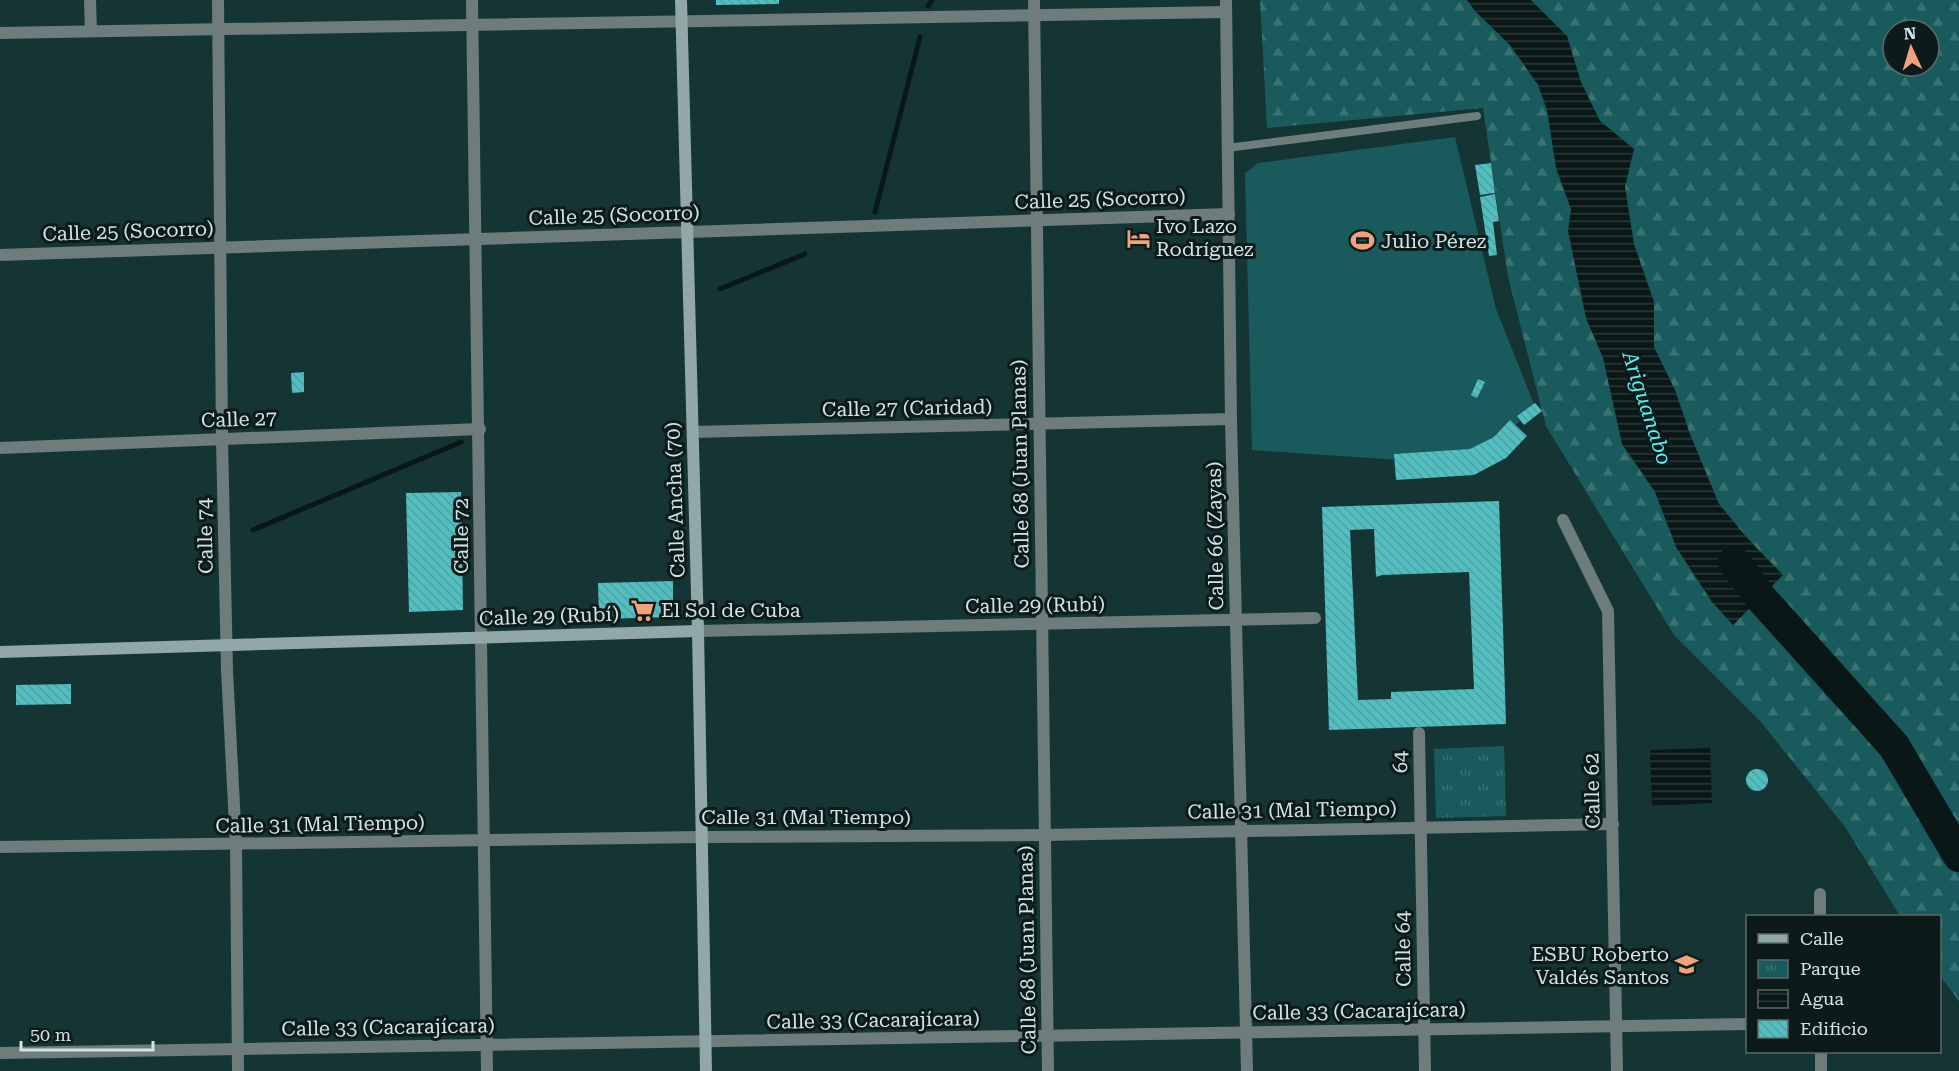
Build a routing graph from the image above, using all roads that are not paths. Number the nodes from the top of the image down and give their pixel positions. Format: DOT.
graph roads {
  1 [pos="90,0"];
  2 [pos="218,0"];
  3 [pos="472,0"];
  4 [pos="681,0"];
  5 [pos="1034,0"];
  6 [pos="1226,6"];
  7 [pos="1034,16"];
  8 [pos="681,21"];
  9 [pos="473,24"];
  10 [pos="218,28"];
  11 [pos="91,31"];
  12 [pos="0,33"];
  13 [pos="1478,117"];
  14 [pos="1227,148"];
  15 [pos="1229,214"];
  16 [pos="1037,220"];
  17 [pos="687,232"];
  18 [pos="476,239"];
  19 [pos="221,248"];
  20 [pos="0,255"];
  21 [pos="1231,419"];
  22 [pos="1039,424"];
  23 [pos="480,429"];
  24 [pos="693,432"];
  25 [pos="222,439"];
  26 [pos="0,448"];
  27 [pos="1563,520"];
  28 [pos="1315,618"];
  29 [pos="1236,620"];
  30 [pos="1041,624"];
  31 [pos="698,632"];
  32 [pos="481,638"];
  33 [pos="227,646"];
  34 [pos="0,652"];
  35 [pos="1419,733"];
  36 [pos="1612,824"];
  37 [pos="1420,827"];
  38 [pos="1242,831"];
  39 [pos="1045,835"];
  40 [pos="702,837"];
  41 [pos="484,841"];
  42 [pos="236,845"];
  43 [pos="0,847"];
  44 [pos="1820,894"];
  45 [pos="1820,915"];
  46 [pos="1746,1024"];
  47 [pos="1616,1027"];
  48 [pos="1424,1030"];
  49 [pos="1247,1033"];
  50 [pos="1047,1036"];
  51 [pos="705,1042"];
  52 [pos="487,1046"];
  53 [pos="238,1049"];
  54 [pos="0,1053"];
  55 [pos="1821,1053"];
  56 [pos="238,1071"];
  57 [pos="487,1071"];
  58 [pos="706,1071"];
  59 [pos="1048,1071"];
  60 [pos="1247,1071"];
  61 [pos="1425,1071"];
  62 [pos="1617,1071"];
  63 [pos="1821,1071"];
  1 -- 11 [label="street"];
  2 -- 10 [label="street, Calle 74"];
  3 -- 9 [label="street, Calle 72"];
  4 -- 8 [label="main road, Calle Ancha (70)"];
  5 -- 7 [label="street, Calle 68 (Juan Planas)"];
  6 -- 7 [label="street"];
  6 -- 14 [label="street, Calle 66 (Zayas)"];
  7 -- 8 [label="street"];
  7 -- 16 [label="street, Calle 68 (Juan Planas)"];
  8 -- 9 [label="street"];
  8 -- 17 [label="main road, Calle Ancha (70)"];
  9 -- 10 [label="street"];
  9 -- 18 [label="street, Calle 72"];
  10 -- 11 [label="street"];
  10 -- 19 [label="street, Calle 74"];
  11 -- 12 [label="street"];
  13 -- 14 [label="lane"];
  14 -- 15 [label="street, Calle 66 (Zayas)"];
  15 -- 16 [label="street, Calle 25 (Socorro)"];
  15 -- 21 [label="street, Calle 66 (Zayas)"];
  16 -- 17 [label="street, Calle 25 (Socorro)"];
  16 -- 22 [label="street, Calle 68 (Juan Planas)"];
  17 -- 18 [label="street, Calle 25 (Socorro)"];
  17 -- 24 [label="main road, Calle Ancha (70)"];
  18 -- 19 [label="street, Calle 25 (Socorro)"];
  18 -- 23 [label="street, Calle 72"];
  19 -- 20 [label="street, Calle 25 (Socorro)"];
  19 -- 25 [label="street, Calle 74"];
  21 -- 22 [label="street, Calle 27 (Caridad)"];
  21 -- 29 [label="street, Calle 66 (Zayas)"];
  22 -- 24 [label="street, Calle 27 (Caridad)"];
  22 -- 30 [label="street, Calle 68 (Juan Planas)"];
  23 -- 25 [label="street, Calle 27"];
  23 -- 32 [label="street, Calle 72"];
  24 -- 31 [label="main road, Calle Ancha (70)"];
  25 -- 26 [label="street, Calle 27"];
  25 -- 33 [label="street, Calle 74"];
  27 -- 36 [label="street, Calle 62"];
  28 -- 29 [label="street, Calle 29 (Rubí)"];
  29 -- 30 [label="street, Calle 29 (Rubí)"];
  29 -- 38 [label="street, Calle 66 (Zayas)"];
  30 -- 31 [label="street, Calle 29 (Rubí)"];
  30 -- 39 [label="street, Calle 68 (Juan Planas)"];
  31 -- 32 [label="main road, Calle 29 (Rubí)"];
  31 -- 40 [label="main road, Calle Ancha (70)"];
  32 -- 33 [label="main road, Calle 29 (Rubí)"];
  32 -- 41 [label="street, Calle 72"];
  33 -- 34 [label="main road, Calle 29 (Rubí)"];
  33 -- 42 [label="street, Calle 74"];
  35 -- 37 [label="street, 64"];
  36 -- 37 [label="street, Calle 31 (Mal Tiempo)"];
  36 -- 47 [label="street, Calle 62"];
  37 -- 38 [label="street, Calle 31 (Mal Tiempo)"];
  37 -- 48 [label="street, Calle 64"];
  38 -- 39 [label="street, Calle 31 (Mal Tiempo)"];
  38 -- 49 [label="street, Calle 66 (Zayas)"];
  39 -- 40 [label="street, Calle 31 (Mal Tiempo)"];
  39 -- 50 [label="street, Calle 68 (Juan Planas)"];
  40 -- 41 [label="street, Calle 31 (Mal Tiempo)"];
  40 -- 51 [label="main road, Calle Ancha (70)"];
  41 -- 42 [label="street, Calle 31 (Mal Tiempo)"];
  41 -- 52 [label="street, Calle 72"];
  42 -- 43 [label="street, Calle 31 (Mal Tiempo)"];
  42 -- 53 [label="street, Calle 74"];
  44 -- 45 [label="street"];
  46 -- 47 [label="street, Calle 33 (Cacarajícara)"];
  47 -- 48 [label="street, Calle 33 (Cacarajícara)"];
  47 -- 62 [label="street, Calle 62"];
  48 -- 49 [label="street, Calle 33 (Cacarajícara)"];
  48 -- 61 [label="street, Calle 64"];
  49 -- 50 [label="street, Calle 33 (Cacarajícara)"];
  49 -- 60 [label="street, Calle 66 (Zayas)"];
  50 -- 51 [label="street, Calle 33 (Cacarajícara)"];
  50 -- 59 [label="street, Calle 68 (Juan Planas)"];
  51 -- 52 [label="street, Calle 33 (Cacarajícara)"];
  51 -- 58 [label="main road, Calle Ancha (70)"];
  52 -- 53 [label="street, Calle 33 (Cacarajícara)"];
  52 -- 57 [label="street, Calle 72"];
  53 -- 54 [label="street, Calle 33 (Cacarajícara)"];
  53 -- 56 [label="street, Calle 74"];
  55 -- 63 [label="street"];
}
